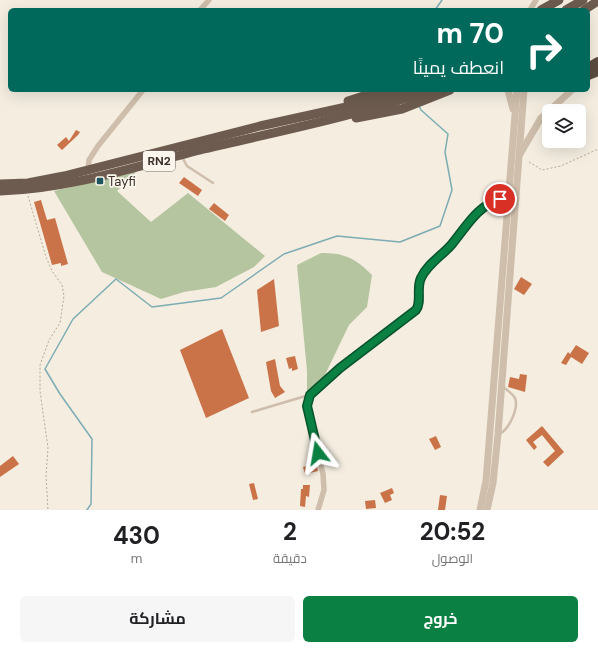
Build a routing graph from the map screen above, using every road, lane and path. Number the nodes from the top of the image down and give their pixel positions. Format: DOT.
graph roads {
  1 [pos="209,0"];
  2 [pos="567,0"];
  3 [pos="583,0"];
  4 [pos="598,1"];
  5 [pos="555,6"];
  6 [pos="202,8"];
  7 [pos="569,8"];
  8 [pos="587,8"];
  9 [pos="598,62"];
  10 [pos="591,73"];
  11 [pos="141,92"];
  12 [pos="375,92"];
  13 [pos="407,92"];
  14 [pos="425,92"];
  15 [pos="446,92"];
  16 [pos="509,92"];
  17 [pos="517,92"];
  18 [pos="525,92"];
  19 [pos="570,92"];
  20 [pos="398,102"];
  21 [pos="306,116"];
  22 [pos="514,125"];
  23 [pos="598,149"];
  24 [pos="182,155"];
  25 [pos="518,158"];
  26 [pos="529,162"];
  27 [pos="88,170"];
  28 [pos="213,183"];
  29 [pos="0,184"];
  30 [pos="26,190"];
  31 [pos="0,192"];
  32 [pos="509,195"];
  33 [pos="501,386"];
  34 [pos="310,395"];
  35 [pos="252,412"];
  36 [pos="498,434"];
  37 [pos="48,510"];
  38 [pos="318,510"];
  39 [pos="480,510"];
  40 [pos="487,510"];
  1 -- 6 [label="street"];
  2 -- 5 [label="highway"];
  3 -- 7 [label="highway"];
  4 -- 8 [label="highway"];
  9 -- 10 [label="highway"];
  11 -- 27 [label="street"];
  12 -- 21 [label="highway"];
  13 -- 20 [label="highway, RN2"];
  14 -- 20 [label="highway, RN2"];
  15 -- 20 [label="highway"];
  16 -- 22 [label="street"];
  17 -- 22 [label="street"];
  18 -- 25 [label="street"];
  19 -- 25 [label="street"];
  20 -- 21 [label="highway, RN2"];
  20 -- 24 [label="highway, RN2"];
  21 -- 27 [label="highway, RN2"];
  22 -- 32 [label="street"];
  23 -- 26 [label="path"];
  24 -- 28 [label="lane"];
  24 -- 30 [label="highway, RN2"];
  25 -- 33 [label="street"];
  27 -- 29 [label="highway, RN2"];
  30 -- 31 [label="highway, RN2"];
  30 -- 37 [label="path"];
  32 -- 34 [label="street"];
  32 -- 39 [label="street"];
  33 -- 36 [label="street"];
  33 -- 36 [label="lane"];
  34 -- 35 [label="lane"];
  34 -- 38 [label="street"];
  36 -- 40 [label="street"];
}
